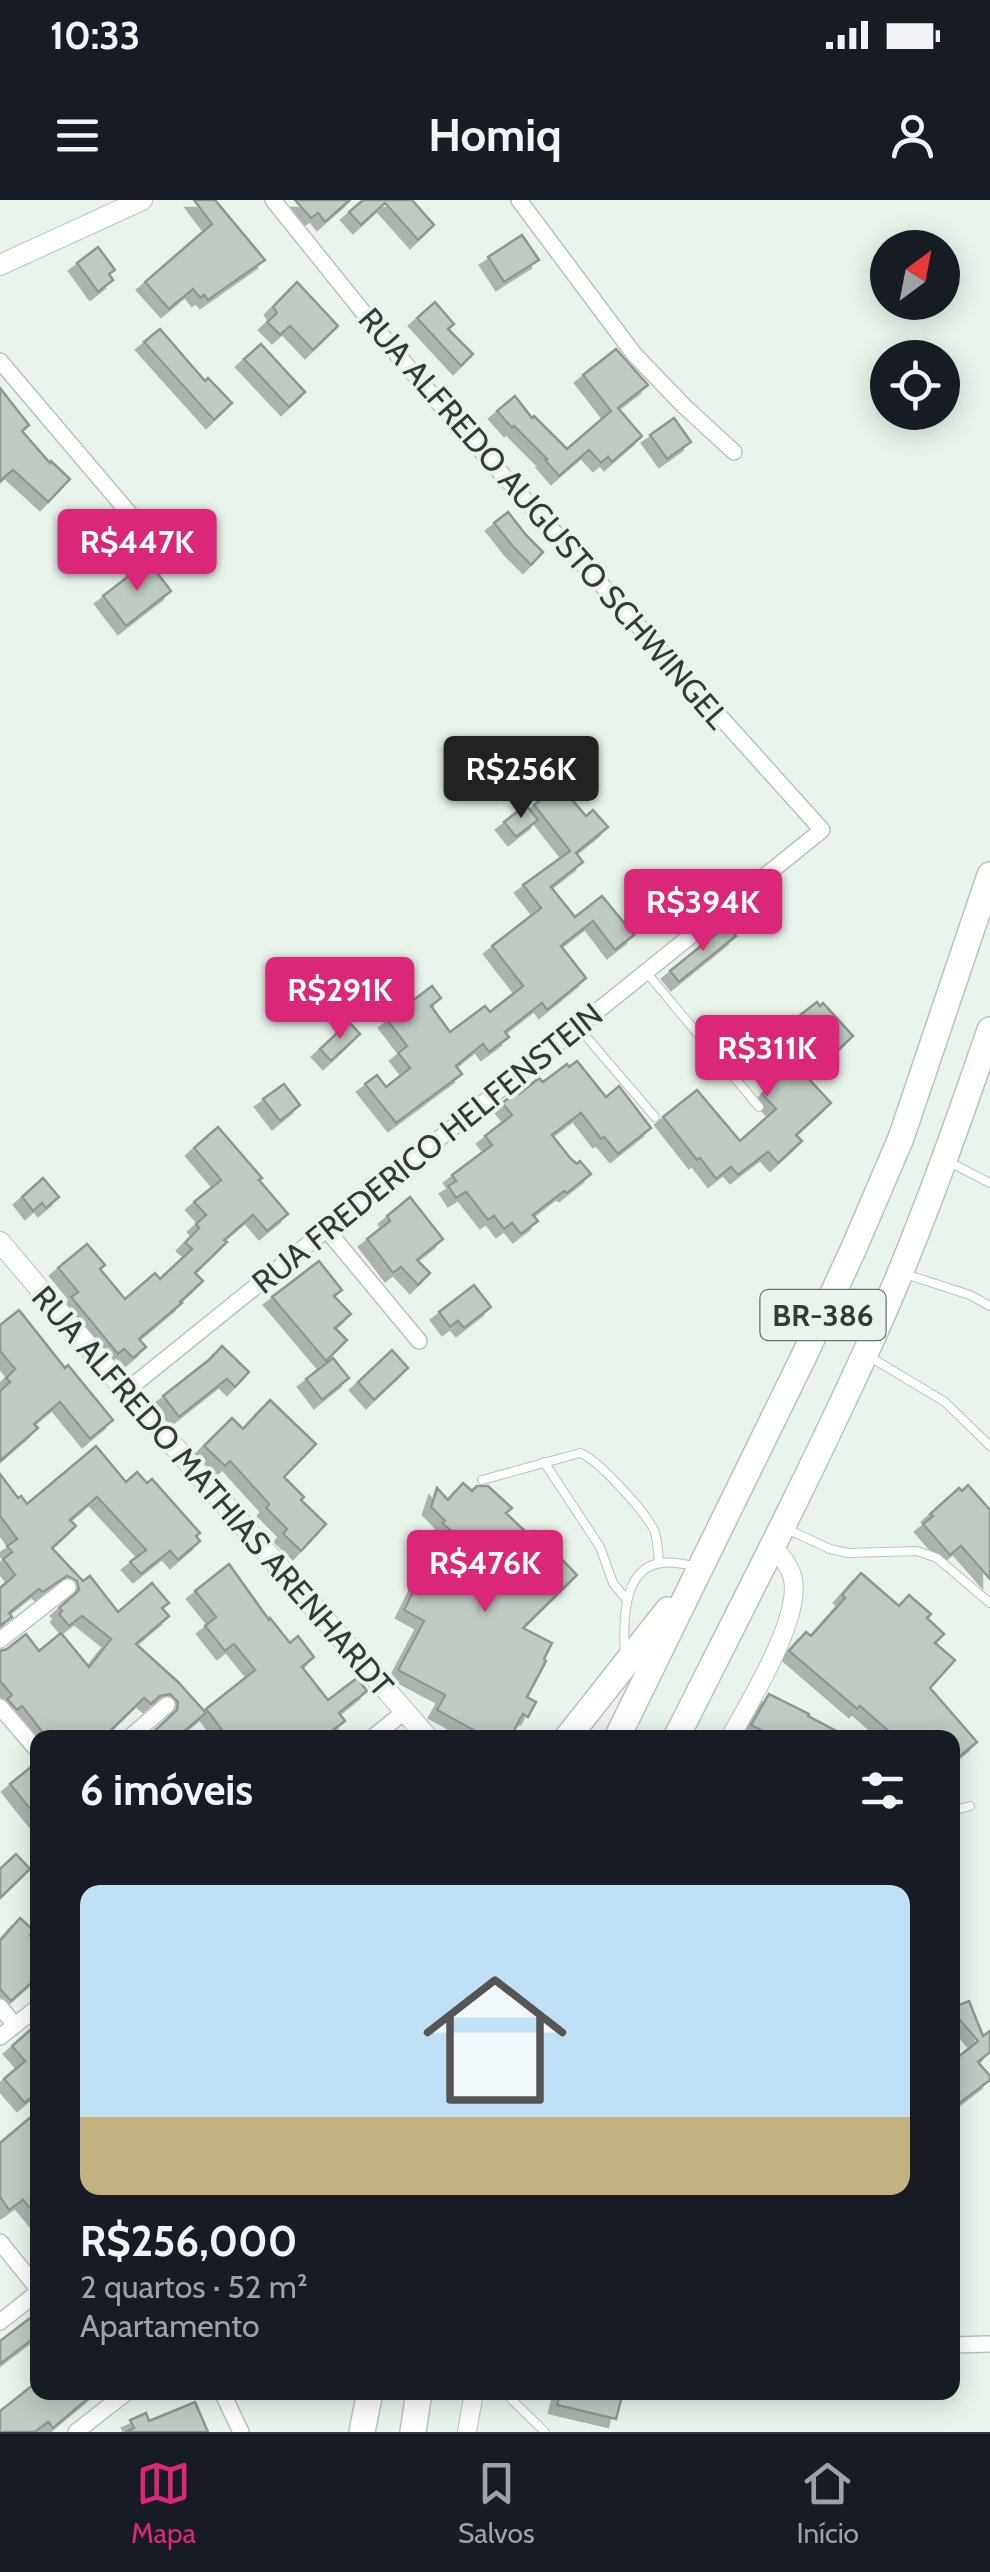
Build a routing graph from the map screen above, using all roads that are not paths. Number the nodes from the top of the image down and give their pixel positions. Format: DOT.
graph roads {
  1 [pos="142,200"];
  2 [pos="273,200"];
  3 [pos="519,200"];
  4 [pos="0,265"];
  5 [pos="0,361"];
  6 [pos="734,452"];
  7 [pos="140,526"];
  8 [pos="822,830"];
  9 [pos="990,875"];
  10 [pos="646,972"];
  11 [pos="578,1027"];
  12 [pos="990,1030"];
  13 [pos="759,1107"];
  14 [pos="655,1117"];
  15 [pos="944,1160"];
  16 [pos="990,1183"];
  17 [pos="326,1229"];
  18 [pos="0,1242"];
  19 [pos="900,1272"];
  20 [pos="990,1306"];
  21 [pos="419,1341"];
  22 [pos="865,1354"];
  23 [pos="126,1391"];
  24 [pos="990,1446"];
  25 [pos="544,1462"];
  26 [pos="482,1480"];
  27 [pos="778,1536"];
  28 [pos="660,1562"];
  29 [pos="702,1567"];
  30 [pos="68,1587"];
  31 [pos="627,1600"];
  32 [pos="990,1603"];
  33 [pos="0,1640"];
  34 [pos="626,1664"];
  35 [pos="167,1705"];
  36 [pos="0,1706"];
  37 [pos="404,1712"];
  38 [pos="138,1730"];
  39 [pos="382,1730"];
  40 [pos="421,1730"];
  41 [pos="573,1730"];
  42 [pos="621,1730"];
  43 [pos="680,1730"];
  44 [pos="734,1730"];
  45 [pos="30,1742"];
  46 [pos="970,1806"];
  47 [pos="960,1809"];
  48 [pos="0,2006"];
  49 [pos="30,2013"];
  50 [pos="15,2024"];
  51 [pos="0,2036"];
  52 [pos="0,2242"];
  53 [pos="30,2281"];
  54 [pos="30,2298"];
  55 [pos="0,2322"];
  56 [pos="990,2344"];
  57 [pos="960,2346"];
  58 [pos="117,2400"];
  59 [pos="226,2400"];
  60 [pos="353,2400"];
  61 [pos="368,2400"];
  62 [pos="418,2400"];
  63 [pos="473,2400"];
  64 [pos="512,2400"];
  65 [pos="76,2432"];
  66 [pos="241,2432"];
  67 [pos="353,2432"];
  68 [pos="362,2432"];
  69 [pos="413,2432"];
  70 [pos="467,2432"];
  71 [pos="546,2432"];
  1 -- 4 [label="main road"];
  2 -- 8 [label="street, RUA ALFREDO AUGUSTO SCHWINGEL"];
  3 -- 6 [label="street"];
  5 -- 7 [label="street"];
  8 -- 10 [label="street, RUA FREDERICO HELFENSTEIN"];
  9 -- 29 [label="highway, BR-386"];
  10 -- 11 [label="street, RUA FREDERICO HELFENSTEIN"];
  10 -- 13 [label="lane"];
  11 -- 14 [label="lane"];
  11 -- 17 [label="street, RUA FREDERICO HELFENSTEIN"];
  12 -- 15 [label="highway, BR-386"];
  15 -- 16 [label="lane"];
  15 -- 19 [label="highway, BR-386"];
  17 -- 21 [label="street"];
  17 -- 23 [label="street, RUA FREDERICO HELFENSTEIN"];
  18 -- 23 [label="main road, RUA ALFREDO MATHIAS ARENHARDT"];
  19 -- 20 [label="lane"];
  19 -- 22 [label="highway, BR-386"];
  22 -- 24 [label="lane"];
  22 -- 27 [label="highway, BR-386"];
  23 -- 37 [label="main road, RUA ALFREDO MATHIAS ARENHARDT"];
  25 -- 26 [label="lane"];
  25 -- 28 [label="lane"];
  25 -- 31 [label="lane"];
  27 -- 32 [label="lane"];
  27 -- 43 [label="highway, BR-386"];
  27 -- 44 [label="street"];
  28 -- 29 [label="lane"];
  28 -- 31 [label="lane"];
  29 -- 34 [label="highway"];
  29 -- 42 [label="highway, BR-386"];
  30 -- 33 [label="street"];
  31 -- 34 [label="lane"];
  34 -- 41 [label="highway"];
  35 -- 38 [label="street"];
  36 -- 45 [label="street"];
  37 -- 39 [label="street"];
  37 -- 40 [label="main road, RUA ALFREDO MATHIAS ARENHARDT"];
  46 -- 47 [label="lane"];
  48 -- 50 [label="street"];
  49 -- 50 [label="street"];
  50 -- 51 [label="street"];
  52 -- 53 [label="street"];
  54 -- 55 [label="street"];
  56 -- 57 [label="street"];
  58 -- 65 [label="street"];
  59 -- 66 [label="street"];
  60 -- 67 [label="highway"];
  61 -- 68 [label="highway"];
  62 -- 69 [label="highway"];
  63 -- 70 [label="street"];
  64 -- 71 [label="lane"];
}
